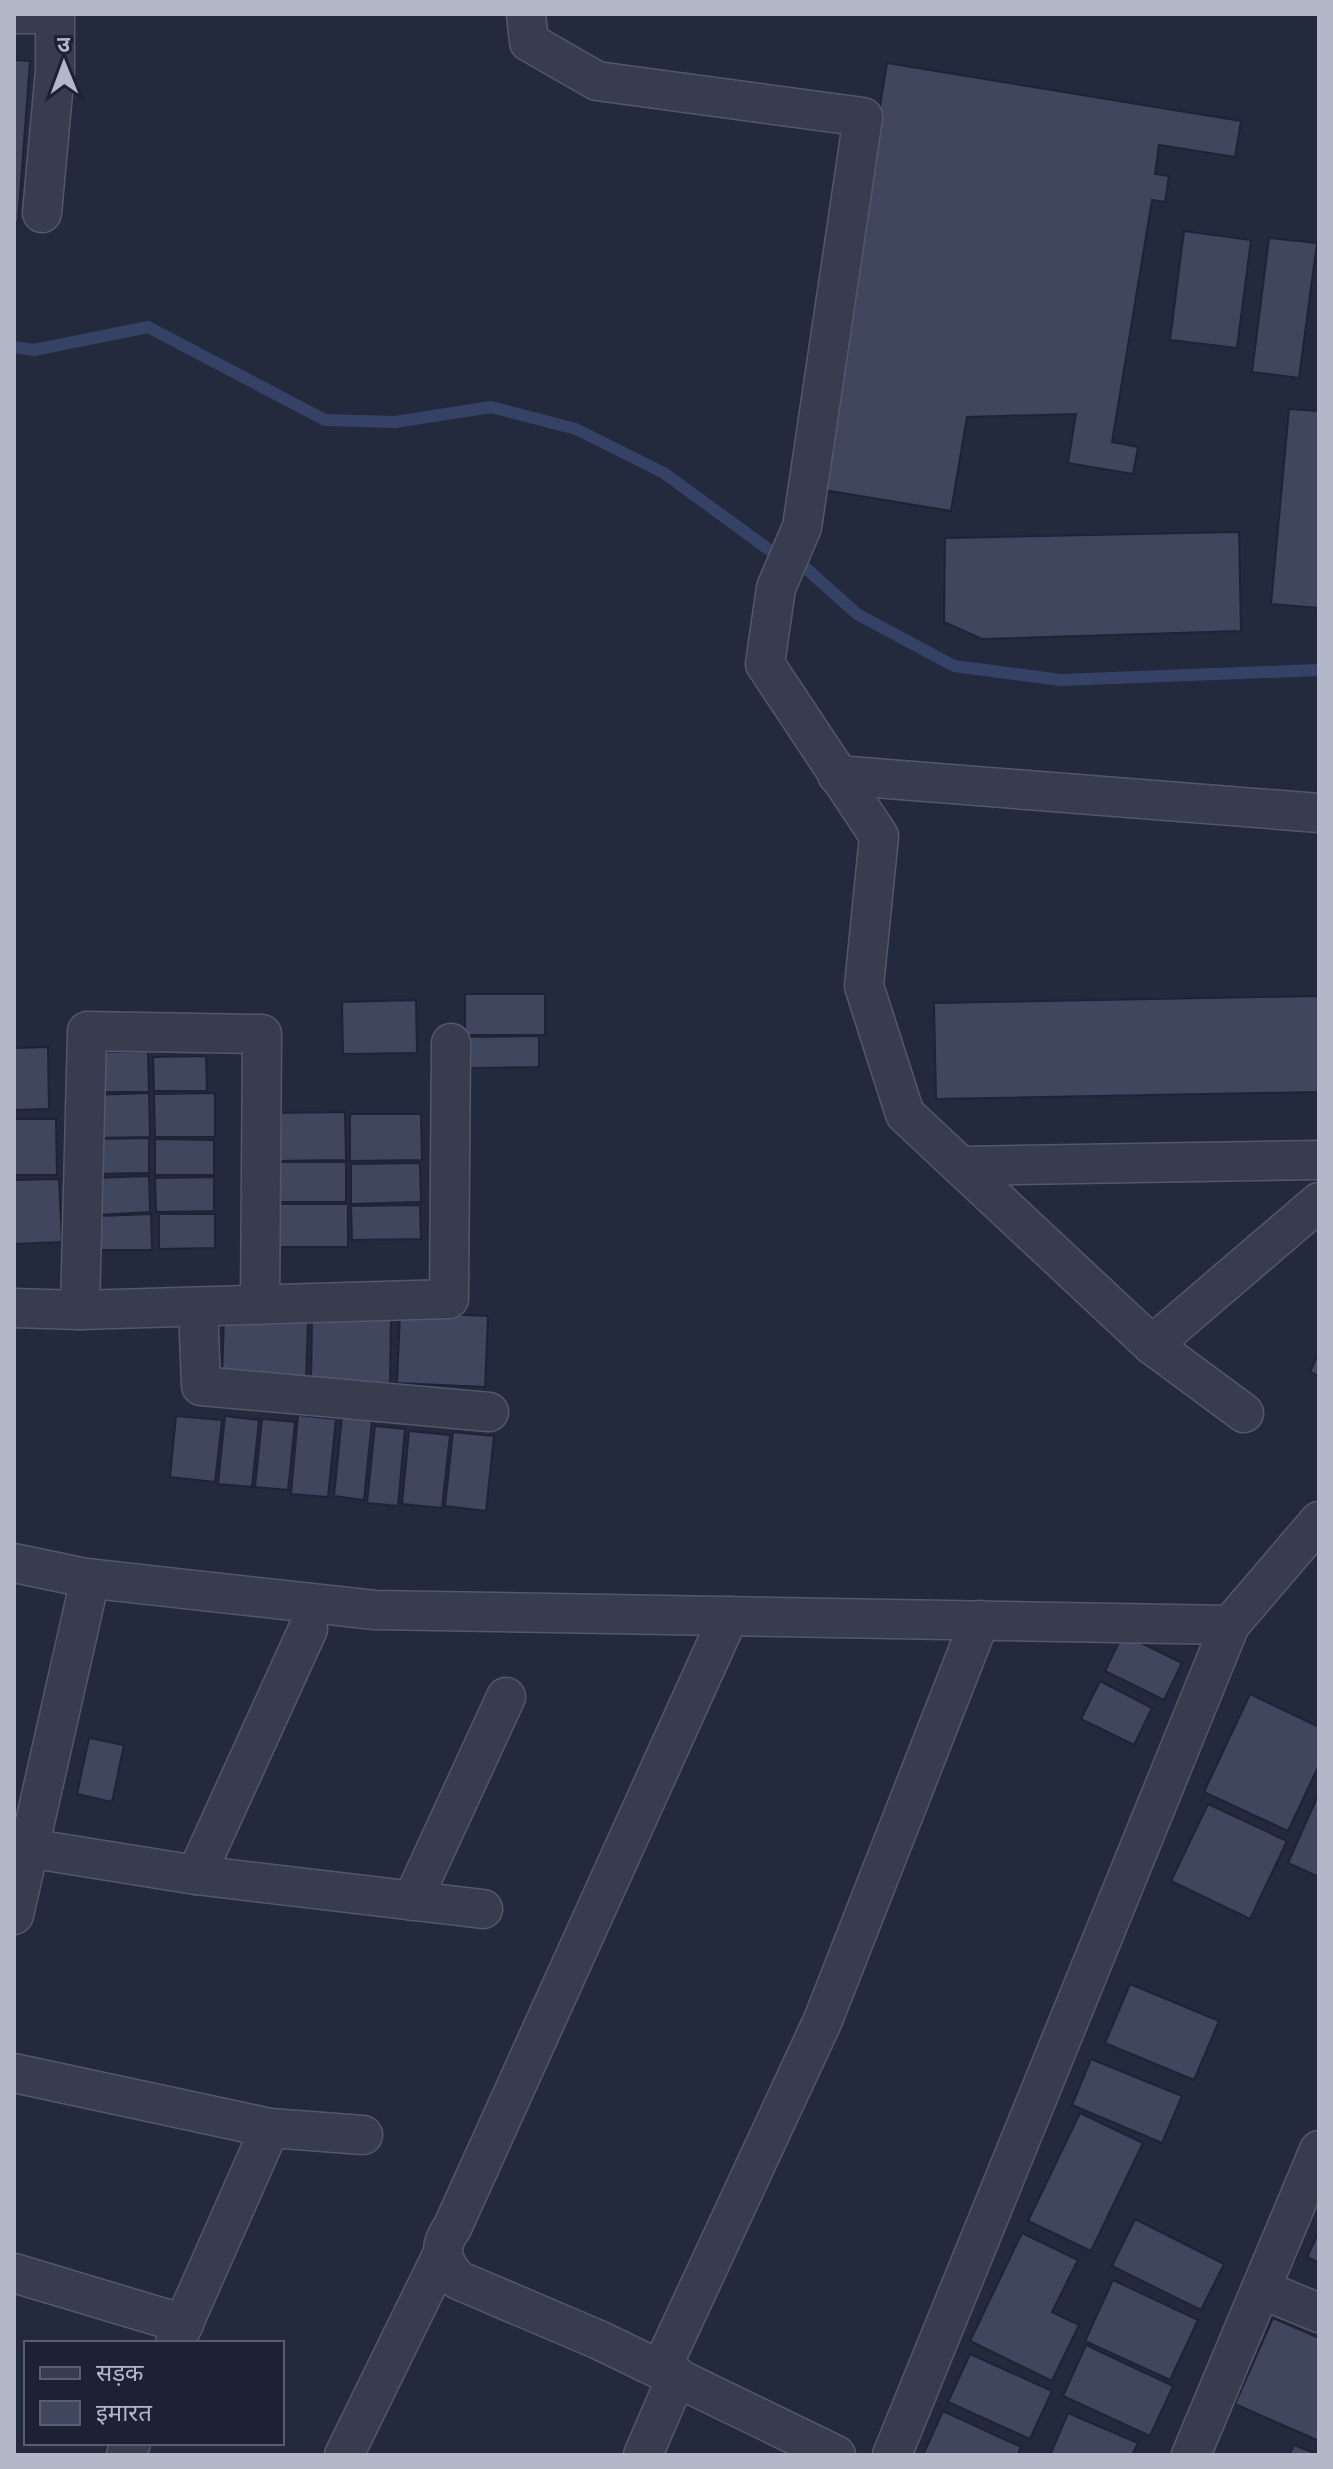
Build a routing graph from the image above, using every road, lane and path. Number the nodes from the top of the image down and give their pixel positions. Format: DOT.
graph roads {
  1 [pos="14,14"];
  2 [pos="38,14"];
  3 [pos="55,14"];
  4 [pos="526,14"];
  5 [pos="42,213"];
  6 [pos="837,775"];
  7 [pos="1319,813"];
  8 [pos="451,1043"];
  9 [pos="1319,1160"];
  10 [pos="962,1166"];
  11 [pos="1319,1202"];
  12 [pos="260,1305"];
  13 [pos="198,1307"];
  14 [pos="14,1308"];
  15 [pos="80,1310"];
  16 [pos="1152,1345"];
  17 [pos="489,1412"];
  18 [pos="1244,1413"];
  19 [pos="1319,1521"];
  20 [pos="14,1563"];
  21 [pos="86,1597"];
  22 [pos="729,1616"];
  23 [pos="980,1620"];
  24 [pos="1230,1625"];
  25 [pos="308,1629"];
  26 [pos="506,1697"];
  27 [pos="28,1848"];
  28 [pos="196,1875"];
  29 [pos="412,1901"];
  30 [pos="483,1909"];
  31 [pos="14,1915"];
  32 [pos="14,2073"];
  33 [pos="270,2128"];
  34 [pos="363,2135"];
  35 [pos="1319,2150"];
  36 [pos="443,2253"];
  37 [pos="14,2273"];
  38 [pos="1261,2289"];
  39 [pos="1319,2313"];
  40 [pos="180,2334"];
  41 [pos="669,2372"];
  42 [pos="344,2455"];
  43 [pos="643,2455"];
  44 [pos="836,2455"];
  45 [pos="892,2455"];
  46 [pos="1191,2455"];
  1 -- 2 [label="street"];
  3 -- 5 [label="street"];
  4 -- 6 [label="street"];
  6 -- 7 [label="street"];
  6 -- 10 [label="street"];
  8 -- 12 [label="street"];
  9 -- 10 [label="street"];
  10 -- 16 [label="street"];
  11 -- 16 [label="street"];
  12 -- 13 [label="street"];
  12 -- 15 [label="street"];
  13 -- 15 [label="street"];
  13 -- 17 [label="street"];
  14 -- 15 [label="street"];
  16 -- 18 [label="street"];
  19 -- 24 [label="street"];
  20 -- 22 [label="street"];
  21 -- 27 [label="street"];
  22 -- 23 [label="street"];
  22 -- 36 [label="street"];
  23 -- 24 [label="street"];
  23 -- 41 [label="street"];
  24 -- 45 [label="street"];
  25 -- 28 [label="street"];
  26 -- 29 [label="street"];
  27 -- 28 [label="street"];
  27 -- 31 [label="street"];
  28 -- 29 [label="street"];
  29 -- 30 [label="street"];
  32 -- 33 [label="street"];
  33 -- 34 [label="street"];
  33 -- 40 [label="street"];
  35 -- 38 [label="street"];
  36 -- 41 [label="street"];
  36 -- 42 [label="street"];
  37 -- 40 [label="street"];
  38 -- 39 [label="street"];
  38 -- 46 [label="street"];
  41 -- 43 [label="street"];
  41 -- 44 [label="street"];
}
